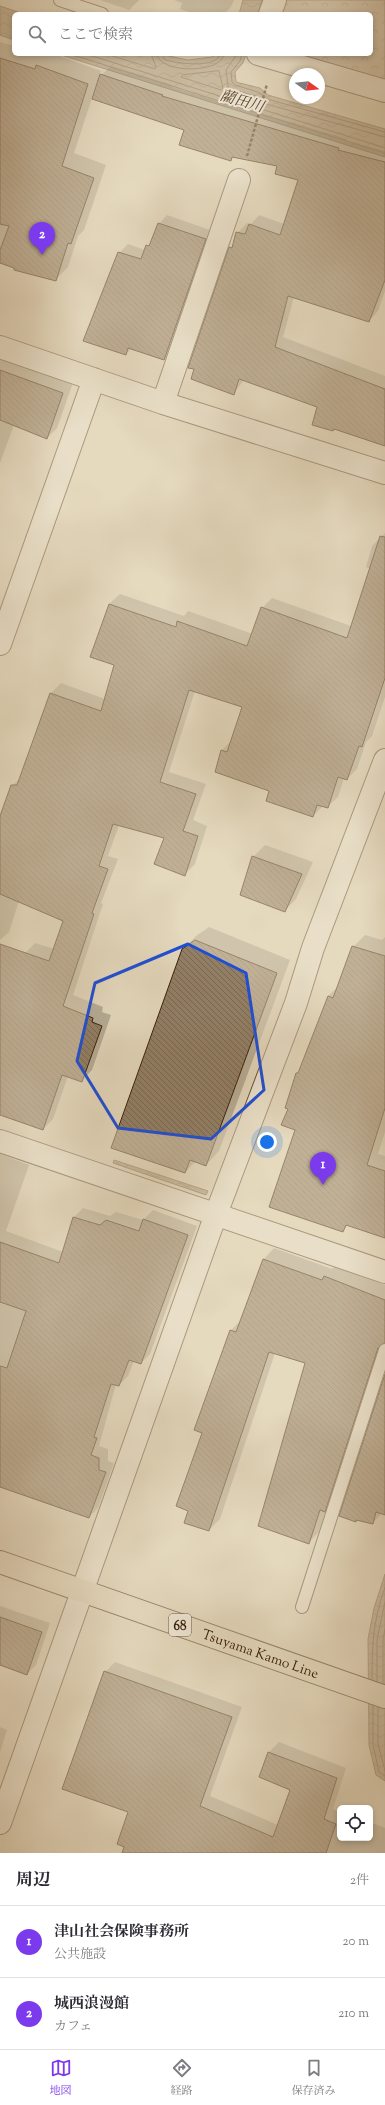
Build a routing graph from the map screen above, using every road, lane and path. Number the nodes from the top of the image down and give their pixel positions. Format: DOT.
graph roads {
  1 [pos="60,0"];
  2 [pos="275,0"];
  3 [pos="96,12"];
  4 [pos="271,12"];
  5 [pos="265,56"];
  6 [pos="268,78"];
  7 [pos="385,92"];
  8 [pos="255,128"];
  9 [pos="239,180"];
  10 [pos="0,347"];
  11 [pos="94,379"];
  12 [pos="163,404"];
  13 [pos="385,473"];
  14 [pos="0,644"];
  15 [pos="385,760"];
  16 [pos="0,1141"];
  17 [pos="216,1214"];
  18 [pos="385,1272"];
  19 [pos="385,1350"];
  20 [pos="0,1562"];
  21 [pos="81,1590"];
  22 [pos="302,1608"];
  23 [pos="385,1697"];
  24 [pos="0,1823"];
  1 -- 3 [label="lane"];
  2 -- 4 [label="street"];
  5 -- 7 [label="street"];
  6 -- 8 [label="path"];
  9 -- 12 [label="street"];
  10 -- 11 [label="street"];
  11 -- 12 [label="street"];
  11 -- 14 [label="street"];
  12 -- 13 [label="street"];
  15 -- 17 [label="street"];
  16 -- 17 [label="street"];
  17 -- 18 [label="street"];
  17 -- 21 [label="street"];
  19 -- 22 [label="lane"];
  20 -- 21 [label="main road, Tsuyama Kamo Line / 68"];
  21 -- 23 [label="main road, Tsuyama Kamo Line / 68"];
  21 -- 24 [label="street"];
}
